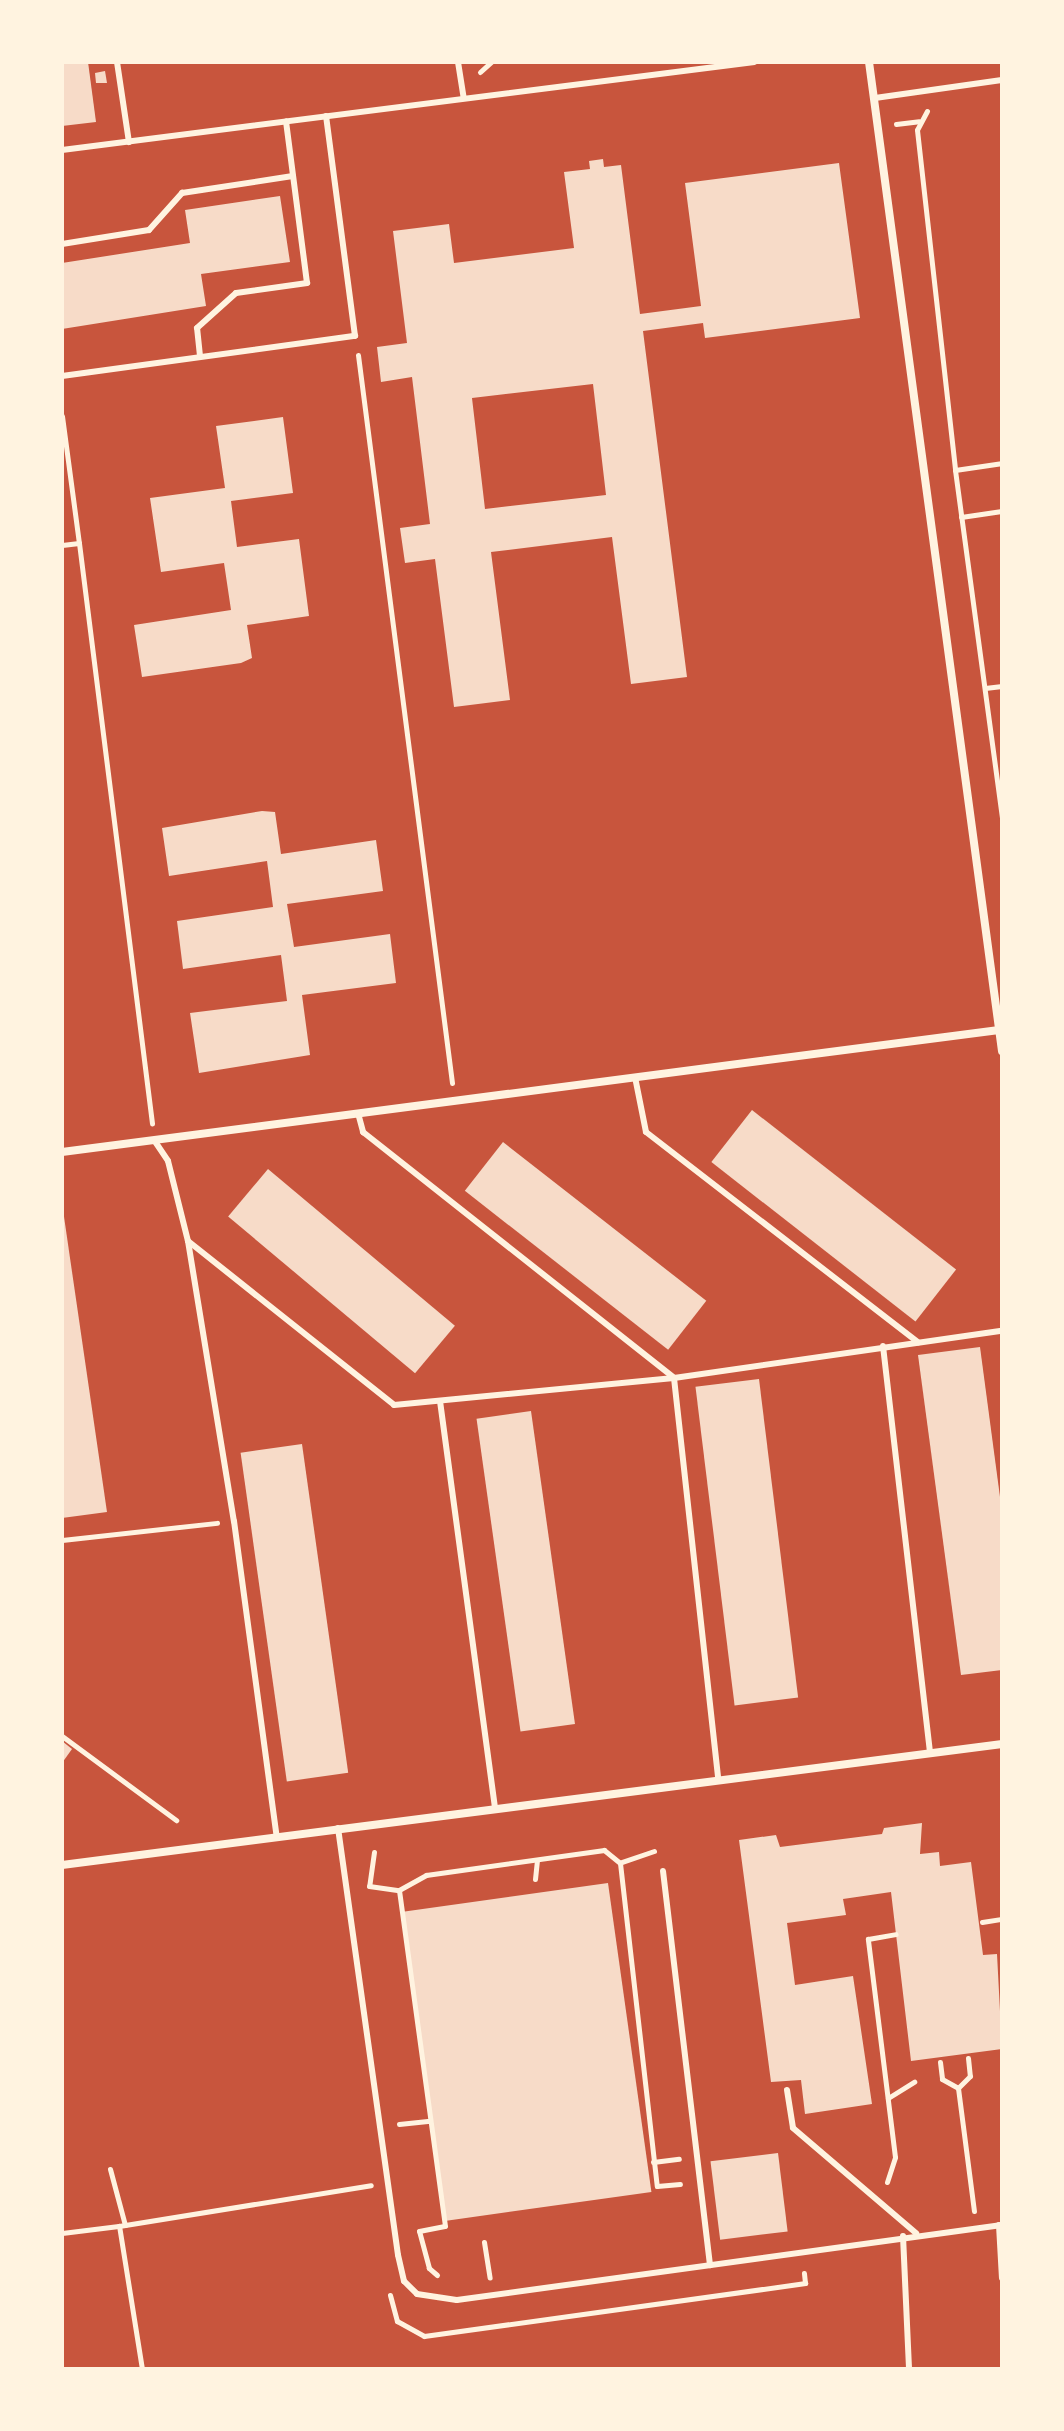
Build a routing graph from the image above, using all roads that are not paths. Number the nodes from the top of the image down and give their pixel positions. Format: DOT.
graph roads {
  1 [pos="117,62"];
  2 [pos="458,62"];
  3 [pos="754,62"];
  4 [pos="869,62"];
  5 [pos="1002,80"];
  6 [pos="464,98"];
  7 [pos="875,98"];
  8 [pos="326,116"];
  9 [pos="286,121"];
  10 [pos="129,142"];
  11 [pos="62,150"];
  12 [pos="293,176"];
  13 [pos="62,244"];
  14 [pos="200,356"];
  15 [pos="62,376"];
  16 [pos="999,1030"];
  17 [pos="1002,1051"];
  18 [pos="635,1077"];
  19 [pos="358,1113"];
  20 [pos="154,1140"];
  21 [pos="62,1152"];
  22 [pos="188,1241"];
  23 [pos="1002,1331"];
  24 [pos="918,1342"];
  25 [pos="883,1346"];
  26 [pos="674,1378"];
  27 [pos="440,1401"];
  28 [pos="1002,1744"];
  29 [pos="930,1750"];
  30 [pos="718,1779"];
  31 [pos="495,1807"];
  32 [pos="338,1828"];
  33 [pos="277,1837"];
  34 [pos="62,1865"];
  35 [pos="663,1871"];
  36 [pos="787,2090"];
  37 [pos="1000,2225"];
  38 [pos="916,2234"];
  39 [pos="903,2236"];
  40 [pos="710,2265"];
  41 [pos="1002,2278"];
  42 [pos="909,2369"];
  1 -- 10 [label="lane"];
  2 -- 6 [label="lane"];
  3 -- 6 [label="lane"];
  4 -- 7 [label="street"];
  5 -- 7 [label="lane"];
  6 -- 8 [label="lane"];
  7 -- 16 [label="street"];
  8 -- 9 [label="lane"];
  8 -- 14 [label="lane"];
  9 -- 10 [label="lane"];
  9 -- 12 [label="lane"];
  10 -- 11 [label="lane"];
  12 -- 13 [label="lane"];
  12 -- 14 [label="lane"];
  14 -- 15 [label="lane"];
  16 -- 17 [label="street"];
  16 -- 18 [label="street"];
  18 -- 19 [label="street"];
  18 -- 24 [label="lane"];
  19 -- 20 [label="street"];
  19 -- 26 [label="lane"];
  20 -- 21 [label="street"];
  20 -- 22 [label="lane"];
  22 -- 27 [label="lane"];
  22 -- 33 [label="lane"];
  23 -- 24 [label="lane"];
  24 -- 25 [label="lane"];
  25 -- 26 [label="lane"];
  25 -- 29 [label="lane"];
  26 -- 27 [label="lane"];
  26 -- 30 [label="lane"];
  27 -- 31 [label="lane"];
  28 -- 29 [label="street"];
  29 -- 30 [label="street"];
  30 -- 31 [label="street"];
  31 -- 32 [label="street"];
  32 -- 33 [label="street"];
  32 -- 40 [label="lane"];
  33 -- 34 [label="street"];
  35 -- 40 [label="lane"];
  36 -- 38 [label="lane"];
  37 -- 38 [label="lane"];
  37 -- 41 [label="lane"];
  38 -- 39 [label="lane"];
  39 -- 40 [label="lane"];
  39 -- 42 [label="lane"];
}
